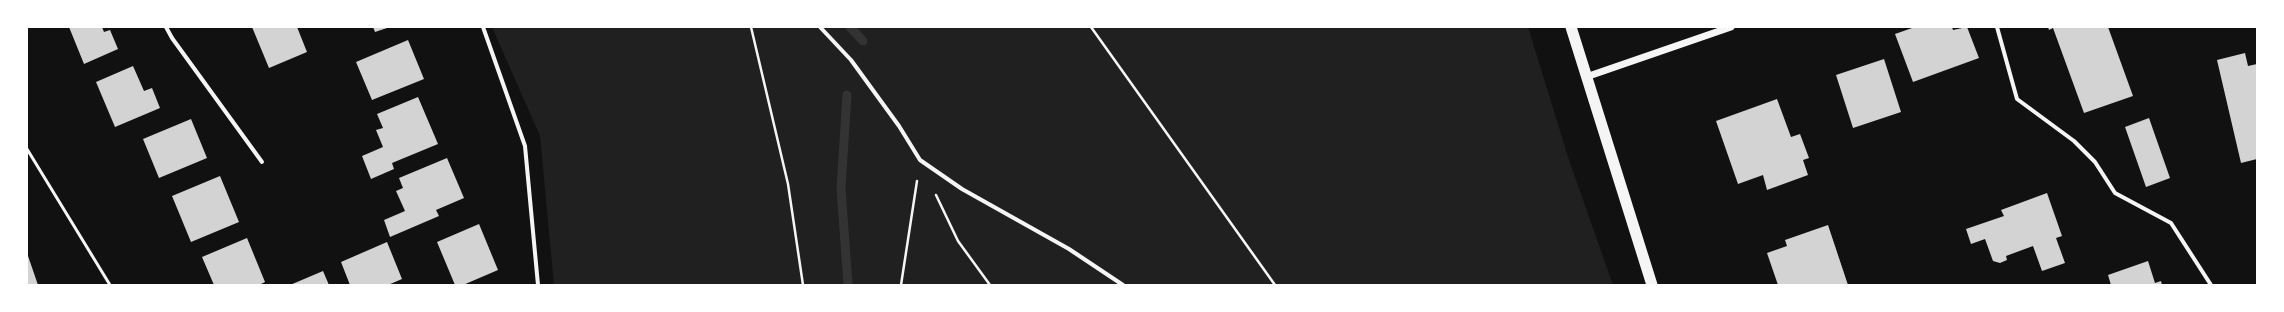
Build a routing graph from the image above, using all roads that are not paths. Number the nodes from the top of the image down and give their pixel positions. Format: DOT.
graph roads {
  1 [pos="166,27"];
  2 [pos="483,27"];
  3 [pos="820,27"];
  4 [pos="1570,27"];
  5 [pos="1731,27"];
  6 [pos="1997,27"];
  7 [pos="1586,78"];
  8 [pos="27,149"];
  9 [pos="262,162"];
  10 [pos="110,285"];
  11 [pos="538,285"];
  12 [pos="1123,285"];
  13 [pos="1652,285"];
  14 [pos="2211,285"];
  1 -- 9 [label="street"];
  2 -- 11 [label="street"];
  3 -- 12 [label="street"];
  4 -- 7 [label="highway"];
  5 -- 7 [label="street"];
  6 -- 14 [label="street"];
  7 -- 13 [label="highway"];
  8 -- 10 [label="lane"];
}
